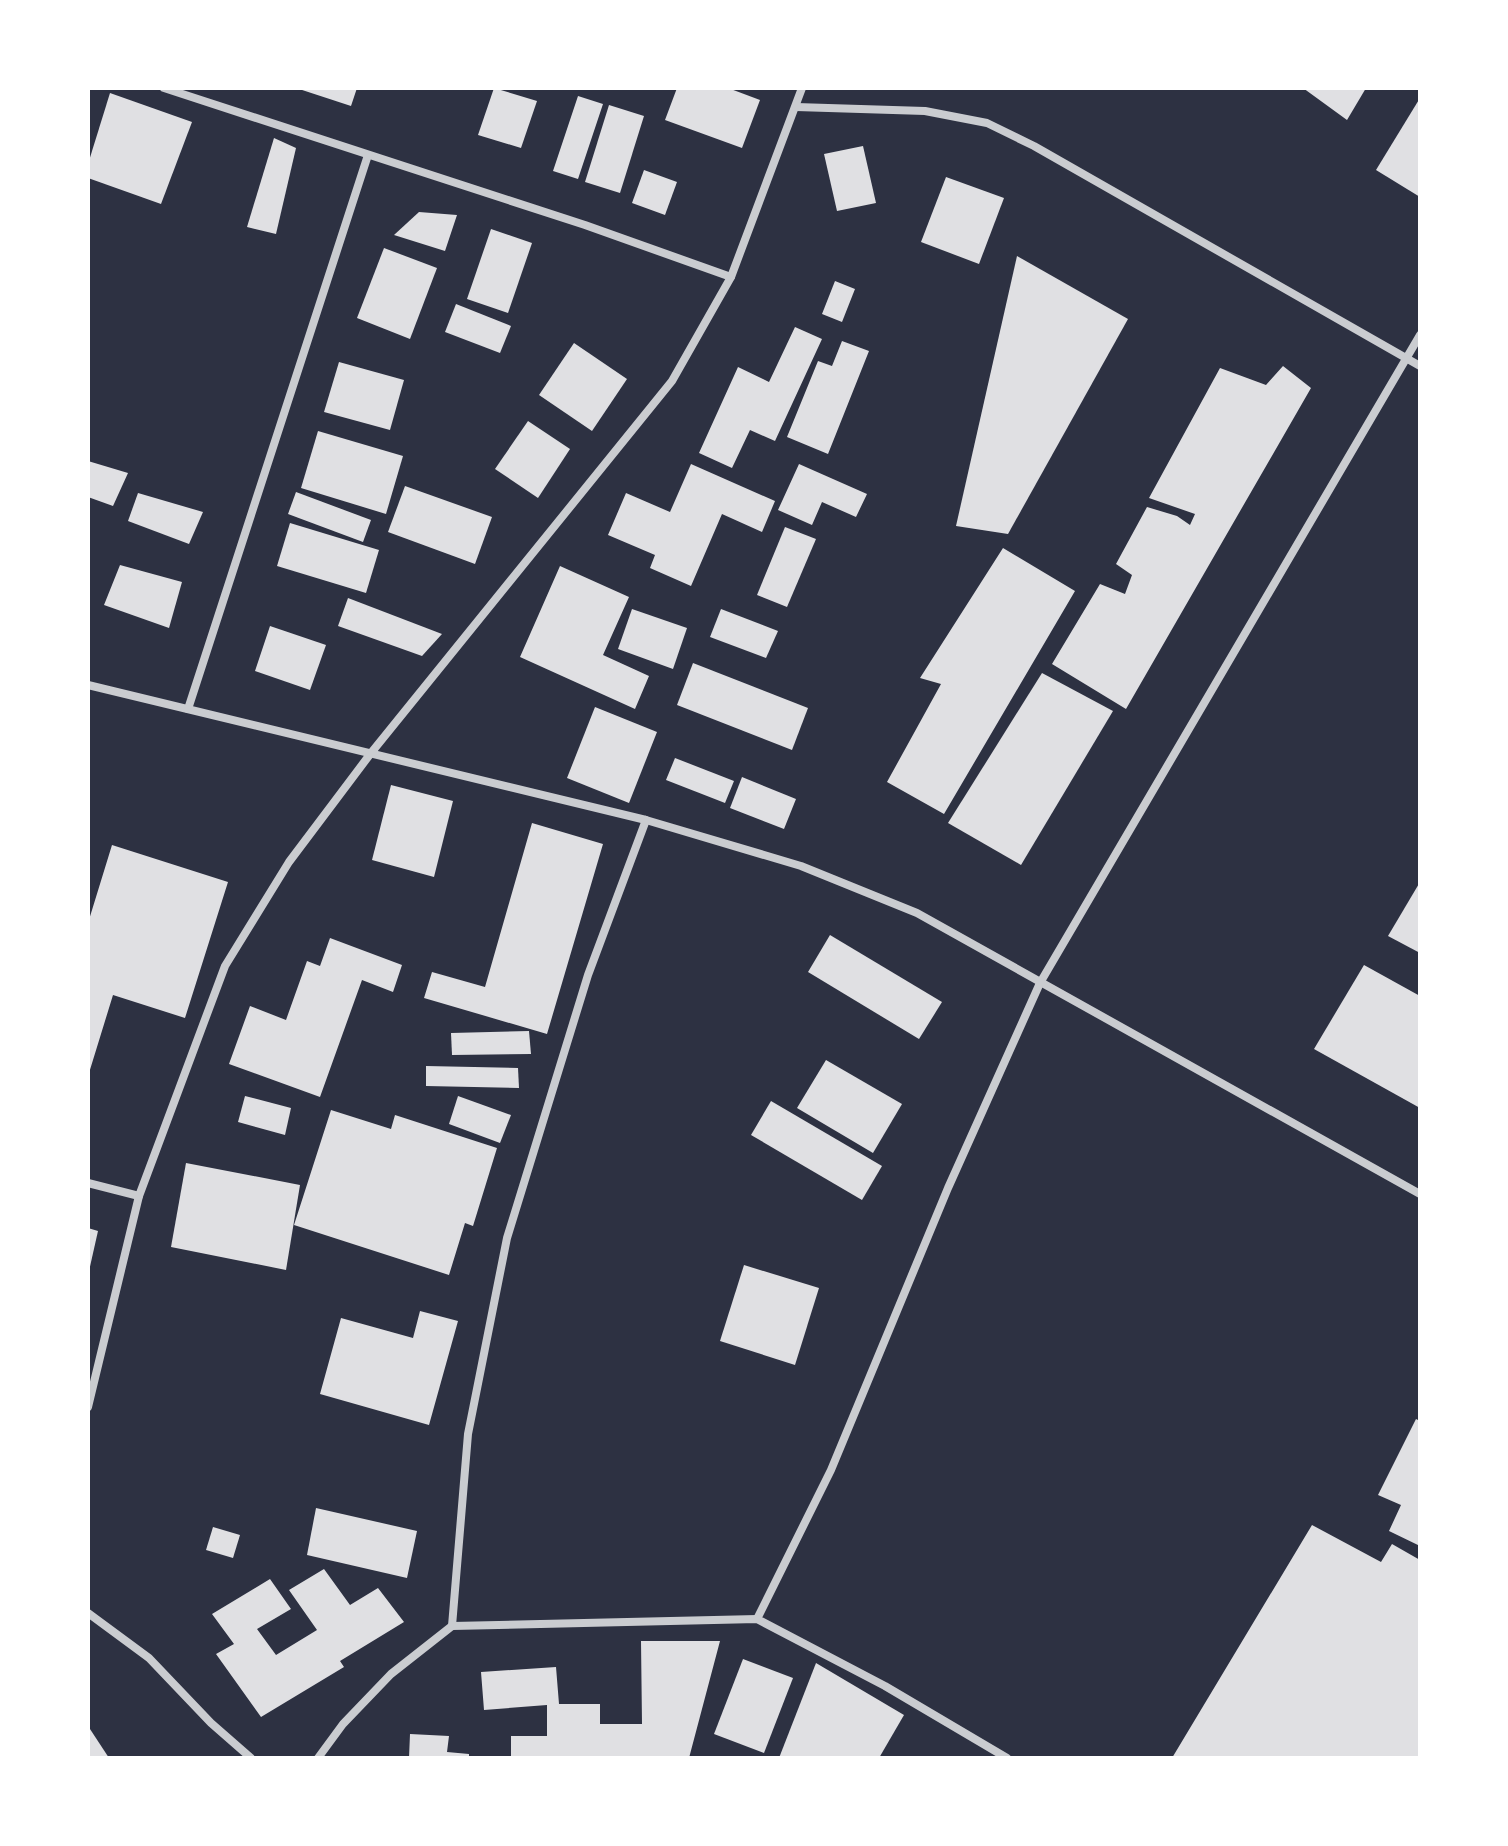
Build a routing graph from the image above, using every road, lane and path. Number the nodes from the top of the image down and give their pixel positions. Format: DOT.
graph roads {
  1 [pos="164,88"];
  2 [pos="802,88"];
  3 [pos="796,107"];
  4 [pos="368,155"];
  5 [pos="731,277"];
  6 [pos="1420,335"];
  7 [pos="1406,358"];
  8 [pos="1420,366"];
  9 [pos="88,685"];
  10 [pos="188,709"];
  11 [pos="371,753"];
  12 [pos="646,820"];
  13 [pos="1040,983"];
  14 [pos="88,1183"];
  15 [pos="1420,1194"];
  16 [pos="139,1196"];
  17 [pos="88,1407"];
  18 [pos="88,1613"];
  19 [pos="757,1619"];
  20 [pos="452,1626"];
  21 [pos="251,1758"];
  22 [pos="318,1758"];
  23 [pos="1007,1758"];
  1 -- 4 [label="street"];
  2 -- 3 [label="street"];
  3 -- 5 [label="street"];
  3 -- 7 [label="street"];
  4 -- 5 [label="street"];
  4 -- 10 [label="street"];
  5 -- 11 [label="street"];
  6 -- 7 [label="street"];
  7 -- 8 [label="street"];
  7 -- 13 [label="street"];
  9 -- 10 [label="street"];
  10 -- 11 [label="street"];
  11 -- 12 [label="street"];
  11 -- 16 [label="street"];
  12 -- 13 [label="street"];
  12 -- 20 [label="street"];
  13 -- 15 [label="street"];
  13 -- 19 [label="street"];
  14 -- 16 [label="street"];
  16 -- 17 [label="street"];
  18 -- 21 [label="street"];
  19 -- 20 [label="street"];
  19 -- 23 [label="street"];
  20 -- 22 [label="street"];
}
